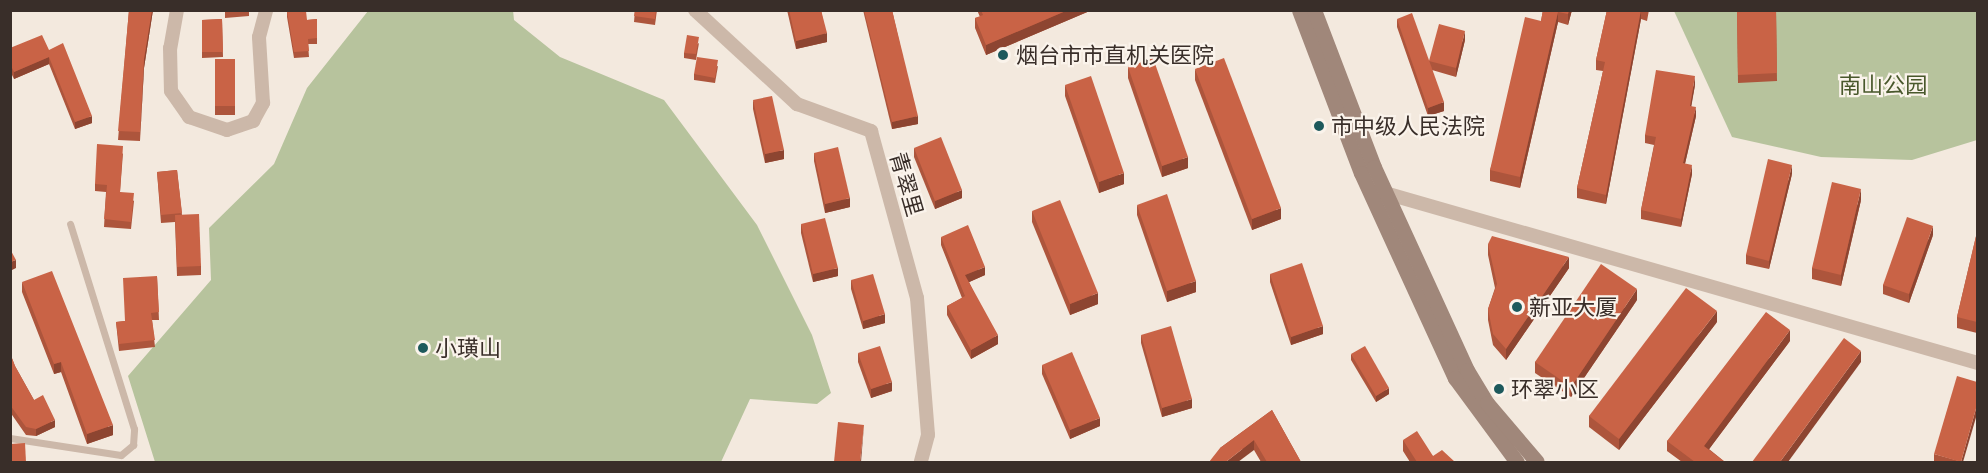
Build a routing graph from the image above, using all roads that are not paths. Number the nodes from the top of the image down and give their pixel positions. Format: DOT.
graph roads {
  1 [pos="177,10"];
  2 [pos="266,10"];
  3 [pos="695,10"];
  4 [pos="1299,10"];
  5 [pos="1314,10"];
  6 [pos="1378,191"];
  7 [pos="70,224"];
  8 [pos="1977,363"];
  9 [pos="10,438"];
  10 [pos="921,462"];
  11 [pos="1517,462"];
  12 [pos="1538,462"];
  1 -- 2 [label="street"];
  3 -- 10 [label="street, 青翠里"];
  4 -- 6 [label="main road"];
  5 -- 6 [label="main road"];
  6 -- 8 [label="street"];
  6 -- 11 [label="main road"];
  6 -- 12 [label="main road"];
  7 -- 9 [label="lane"];
}
